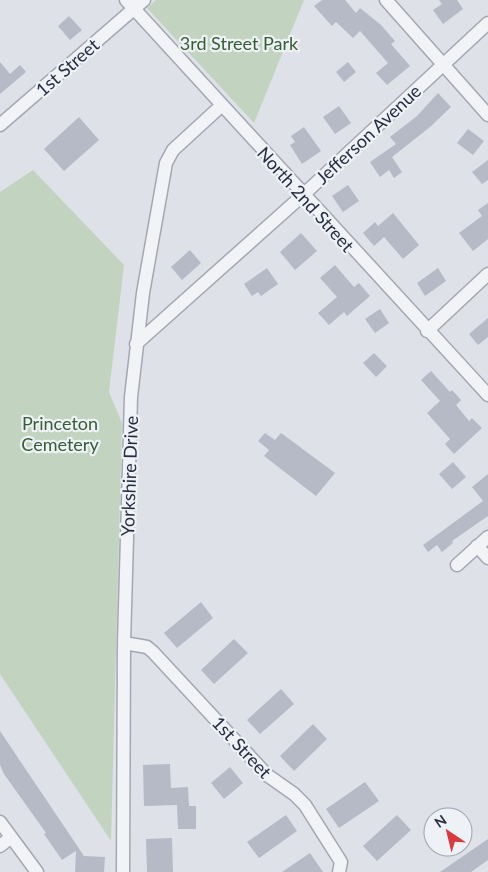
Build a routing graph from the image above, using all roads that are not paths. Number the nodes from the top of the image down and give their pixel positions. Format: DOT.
graph roads {
  1 [pos="144,0"];
  2 [pos="386,0"];
  3 [pos="130,4"];
  4 [pos="488,23"];
  5 [pos="442,65"];
  6 [pos="221,106"];
  7 [pos="488,115"];
  8 [pos="0,125"];
  9 [pos="303,195"];
  10 [pos="488,274"];
  11 [pos="427,331"];
  12 [pos="136,344"];
  13 [pos="488,395"];
  14 [pos="488,537"];
  15 [pos="477,546"];
  16 [pos="488,558"];
  17 [pos="457,565"];
  18 [pos="124,643"];
  19 [pos="0,822"];
  20 [pos="5,842"];
  21 [pos="340,871"];
  22 [pos="37,872"];
  23 [pos="123,872"];
  1 -- 3 [label="street, 1st Street"];
  2 -- 5 [label="street"];
  3 -- 6 [label="street, North 2nd Street"];
  3 -- 8 [label="street, 1st Street"];
  4 -- 5 [label="street, Jefferson Avenue"];
  5 -- 7 [label="street"];
  5 -- 9 [label="street, Jefferson Avenue"];
  6 -- 9 [label="street, North 2nd Street"];
  6 -- 12 [label="street, Yorkshire Drive"];
  9 -- 11 [label="street, North 2nd Street"];
  9 -- 12 [label="street, Jefferson Avenue"];
  10 -- 11 [label="street"];
  11 -- 13 [label="street, North 2nd Street"];
  12 -- 18 [label="street, Yorkshire Drive"];
  14 -- 15 [label="street"];
  15 -- 16 [label="street"];
  15 -- 17 [label="street"];
  18 -- 21 [label="street, 1st Street"];
  18 -- 23 [label="street, Yorkshire Drive"];
  19 -- 20 [label="street"];
  20 -- 22 [label="street"];
}
